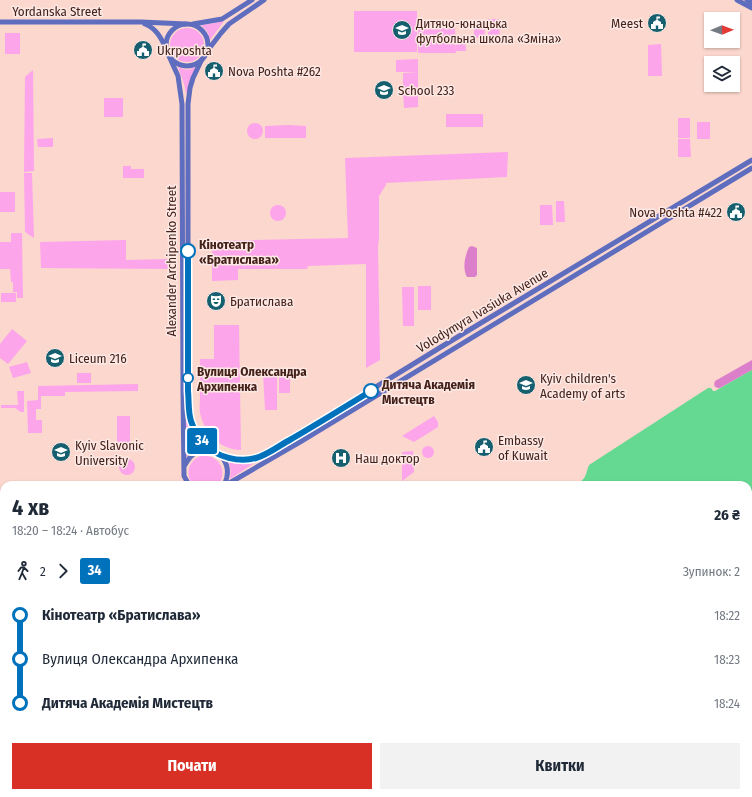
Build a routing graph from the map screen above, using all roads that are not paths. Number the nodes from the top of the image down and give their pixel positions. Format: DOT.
graph roads {
  1 [pos="252,0"];
  2 [pos="264,0"];
  3 [pos="737,0"];
  4 [pos="747,0"];
  5 [pos="752,3"];
  6 [pos="752,8"];
  7 [pos="0,22"];
  8 [pos="141,22"];
  9 [pos="188,24"];
  10 [pos="166,49"];
  11 [pos="206,53"];
  12 [pos="169,56"];
  13 [pos="202,59"];
  14 [pos="752,160"];
  15 [pos="752,168"];
  16 [pos="432,354"];
  17 [pos="435,360"];
  18 [pos="213,451"];
  19 [pos="219,454"];
  20 [pos="184,468"];
  21 [pos="184,476"];
  22 [pos="183,481"];
  23 [pos="187,481"];
  24 [pos="226,481"];
  25 [pos="232,481"];
  1 -- 9 [label="main road"];
  2 -- 11 [label="main road"];
  3 -- 6 [label="main road"];
  4 -- 5 [label="main road"];
  7 -- 8 [label="main road"];
  8 -- 9 [label="main road"];
  8 -- 10 [label="main road"];
  9 -- 10 [label="main road"];
  9 -- 11 [label="main road"];
  10 -- 12 [label="main road"];
  11 -- 13 [label="main road"];
  12 -- 13 [label="main road"];
  12 -- 20 [label="main road, Alexander Archipenko Street"];
  13 -- 18 [label="main road, Alexander Archipenko Street"];
  14 -- 16 [label="main road, Volodymyra Ivasiuka Avenue"];
  15 -- 17 [label="main road, Volodymyra Ivasiuka Avenue"];
  16 -- 17 [label="main road"];
  16 -- 19 [label="main road, Volodymyra Ivasiuka Avenue"];
  17 -- 25 [label="main road, Volodymyra Ivasiuka Avenue"];
  18 -- 19 [label="main road, Alexander Archipenko Street"];
  18 -- 20 [label="main road"];
  19 -- 24 [label="main road"];
  20 -- 21 [label="main road, Alexander Archipenko Street"];
  21 -- 22 [label="main road"];
  21 -- 23 [label="main road"];
}
